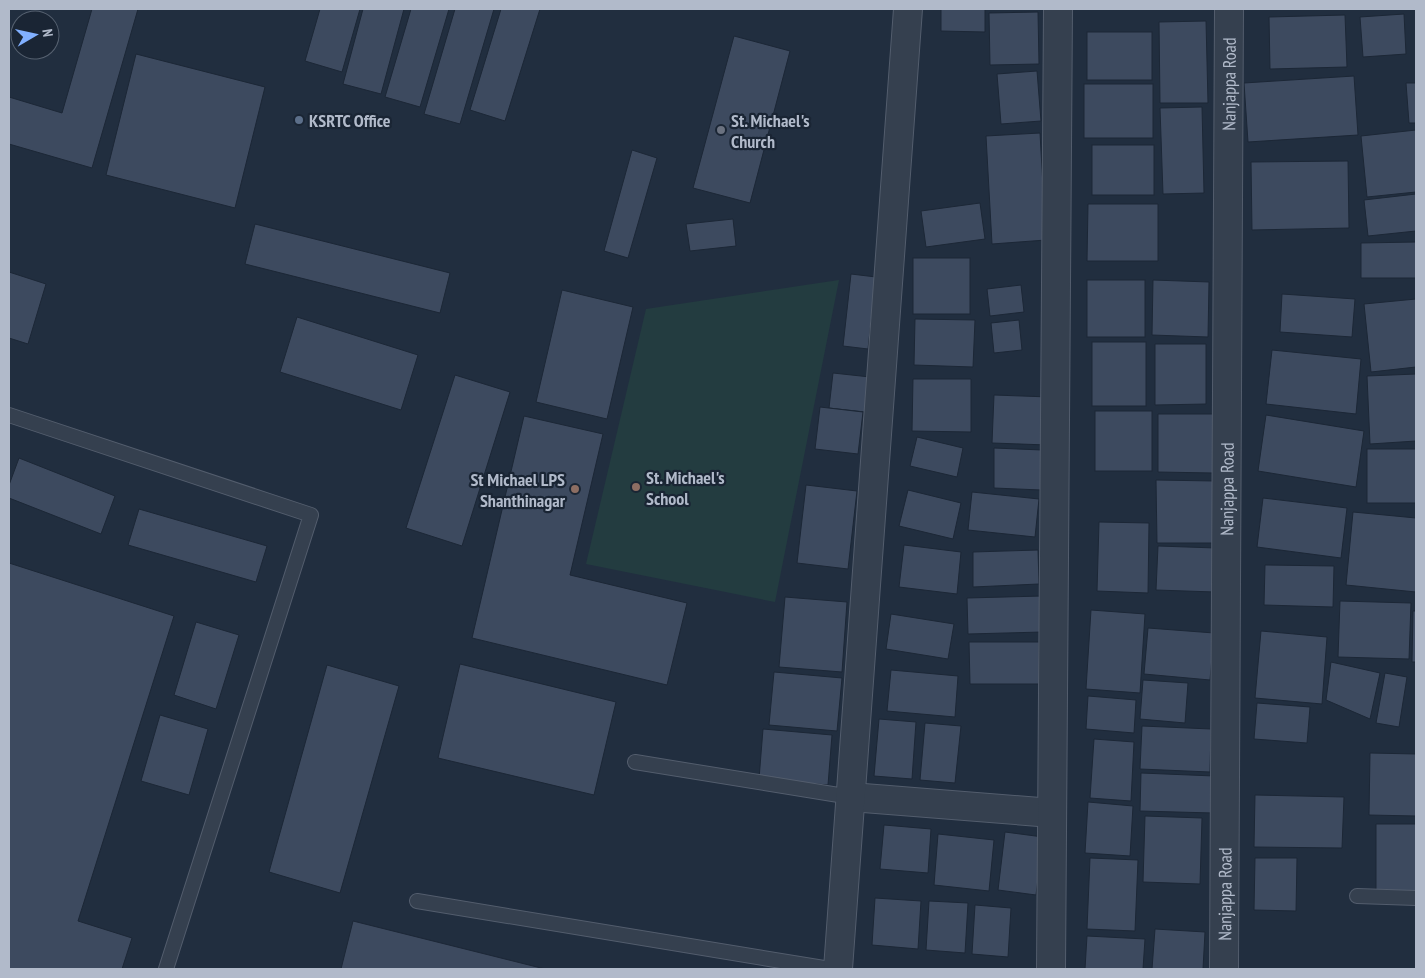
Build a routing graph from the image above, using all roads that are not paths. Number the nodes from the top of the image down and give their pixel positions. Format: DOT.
graph roads {
  1 [pos="908,9"];
  2 [pos="1058,9"];
  3 [pos="1229,9"];
  4 [pos="9,415"];
  5 [pos="635,762"];
  6 [pos="851,797"];
  7 [pos="1052,814"];
  8 [pos="1357,896"];
  9 [pos="1416,898"];
  10 [pos="417,901"];
  11 [pos="166,969"];
  12 [pos="830,969"];
  13 [pos="838,969"];
  14 [pos="1051,969"];
  15 [pos="1224,969"];
  1 -- 6 [label="street"];
  2 -- 7 [label="street"];
  3 -- 15 [label="street, Nanjappa Road"];
  4 -- 11 [label="lane"];
  5 -- 6 [label="lane"];
  6 -- 7 [label="street"];
  6 -- 13 [label="street"];
  7 -- 14 [label="street"];
  8 -- 9 [label="lane"];
  10 -- 12 [label="lane"];
}
